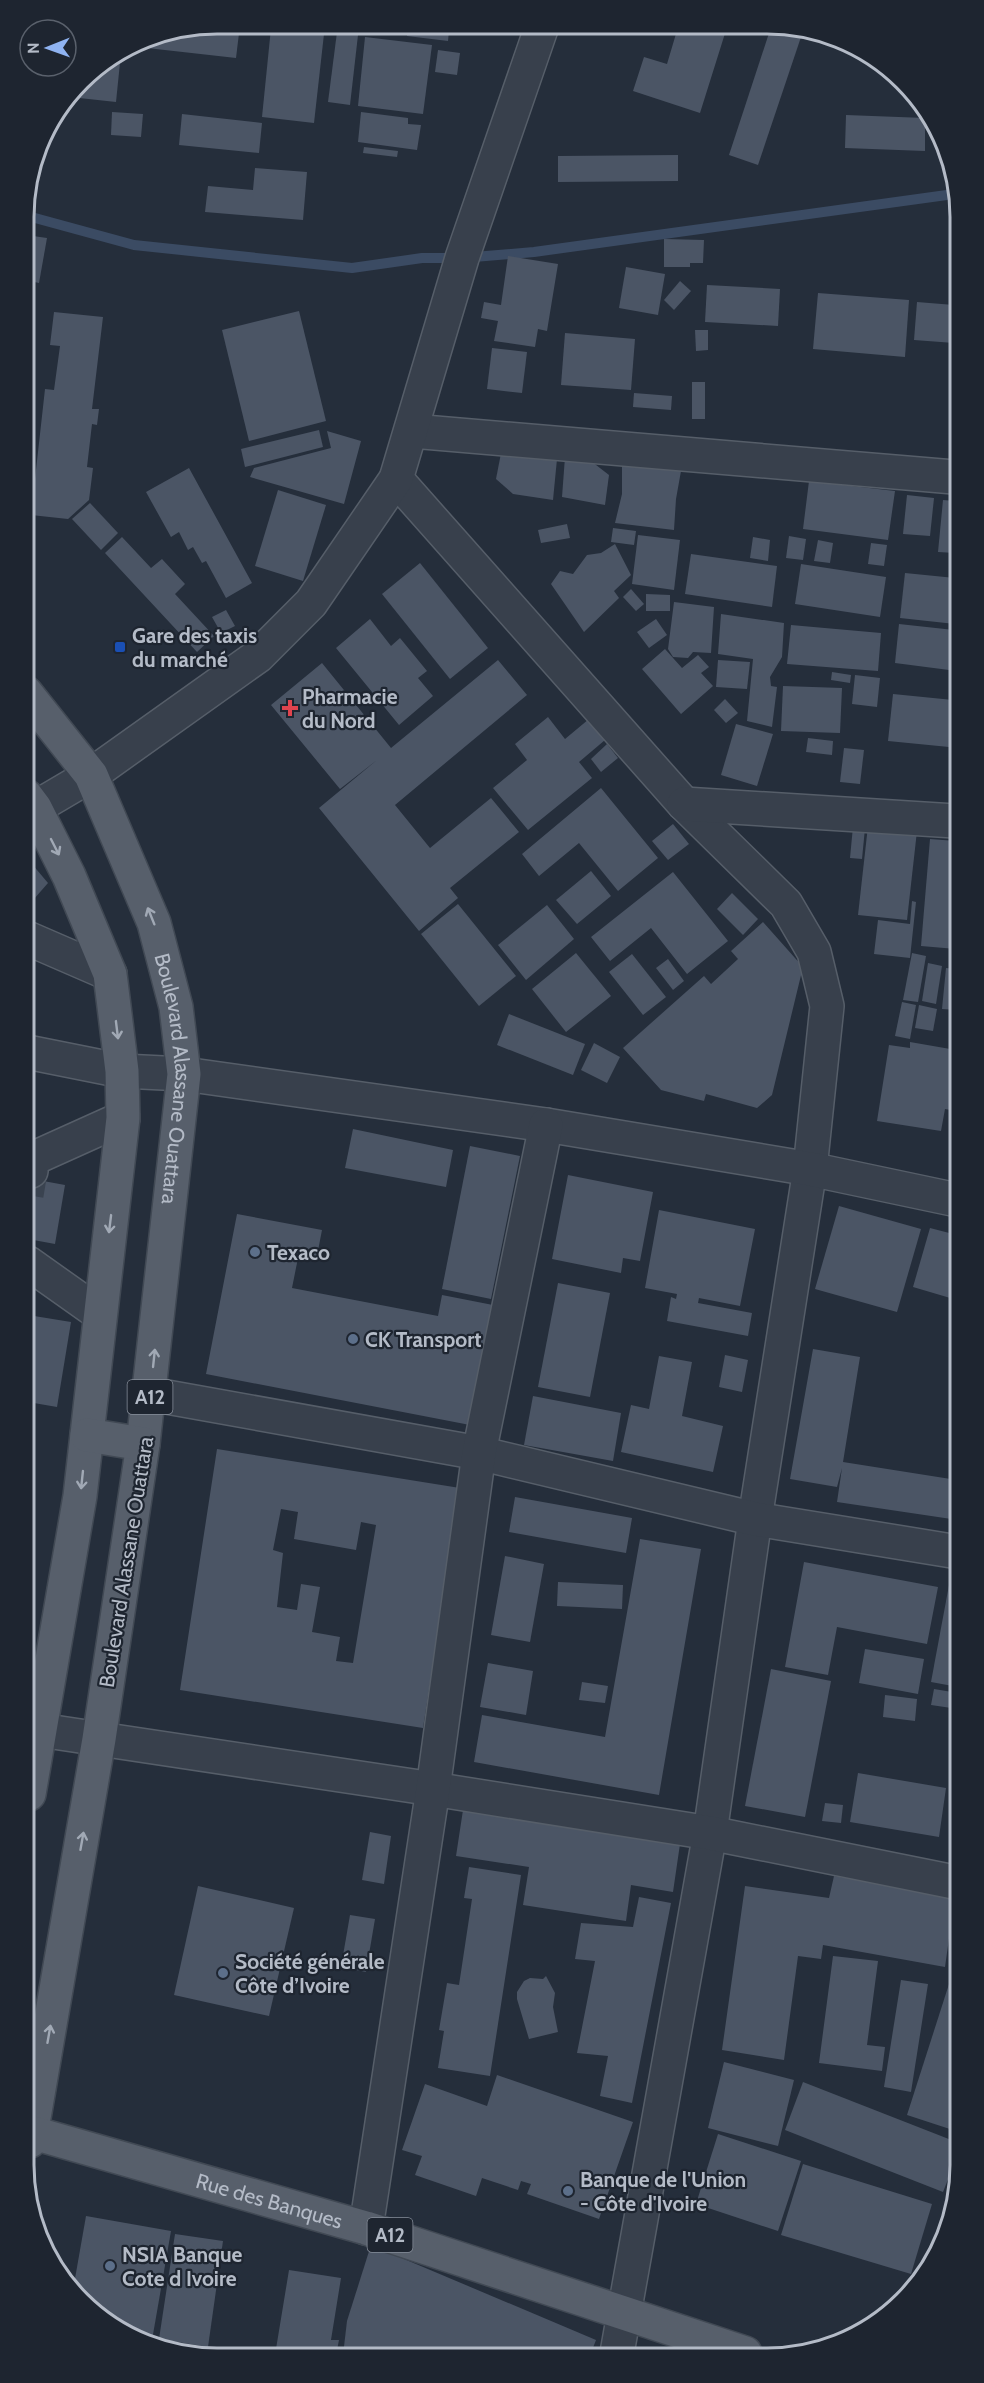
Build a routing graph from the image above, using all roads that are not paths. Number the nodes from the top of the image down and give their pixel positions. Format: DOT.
graph roads {
  1 [pos="539,34"];
  2 [pos="412,431"];
  3 [pos="950,477"];
  4 [pos="396,479"];
  5 [pos="35,704"];
  6 [pos="91,775"];
  7 [pos="35,800"];
  8 [pos="684,804"];
  9 [pos="35,809"];
  10 [pos="950,820"];
  11 [pos="35,941"];
  12 [pos="110,974"];
  13 [pos="35,1054"];
  14 [pos="122,1071"];
  15 [pos="184,1074"];
  16 [pos="123,1118"];
  17 [pos="546,1125"];
  18 [pos="35,1158"];
  19 [pos="810,1168"];
  20 [pos="949,1198"];
  21 [pos="34,1268"];
  22 [pos="100,1314"];
  23 [pos="150,1394"];
  24 [pos="87,1435"];
  25 [pos="144,1444"];
  26 [pos="479,1453"];
  27 [pos="755,1519"];
  28 [pos="949,1551"];
  29 [pos="40,1730"];
  30 [pos="99,1739"];
  31 [pos="34,1764"];
  32 [pos="433,1789"];
  33 [pos="710,1833"];
  34 [pos="949,1881"];
  35 [pos="34,2117"];
  36 [pos="34,2136"];
  37 [pos="366,2228"];
  38 [pos="625,2313"];
  39 [pos="618,2348"];
  40 [pos="730,2348"];
  1 -- 2 [label="street"];
  2 -- 3 [label="street"];
  2 -- 4 [label="street"];
  4 -- 6 [label="street"];
  4 -- 8 [label="street"];
  5 -- 6 [label="main road, Boulevard Alassane Ouattara / A12"];
  6 -- 7 [label="street"];
  15 -- 6 [label="main road, Boulevard Alassane Ouattara / A12, one-way"];
  8 -- 10 [label="street"];
  8 -- 19 [label="street"];
  9 -- 12 [label="main road, Boulevard Alassane Ouattara, one-way"];
  11 -- 12 [label="street"];
  12 -- 14 [label="main road, Boulevard Alassane Ouattara, one-way"];
  13 -- 14 [label="street"];
  14 -- 15 [label="street"];
  14 -- 16 [label="main road, Boulevard Alassane Ouattara"];
  15 -- 17 [label="street"];
  23 -- 15 [label="main road, Boulevard Alassane Ouattara / A12, one-way"];
  16 -- 18 [label="street"];
  16 -- 22 [label="main road, Boulevard Alassane Ouattara, one-way"];
  17 -- 19 [label="street"];
  17 -- 26 [label="street"];
  19 -- 20 [label="street"];
  19 -- 27 [label="street"];
  21 -- 22 [label="street"];
  22 -- 24 [label="main road, Boulevard Alassane Ouattara"];
  23 -- 25 [label="main road, Boulevard Alassane Ouattara / A12"];
  23 -- 26 [label="street"];
  24 -- 25 [label="main road"];
  24 -- 29 [label="main road, Boulevard Alassane Ouattara, one-way"];
  25 -- 30 [label="main road, Boulevard Alassane Ouattara / A12"];
  26 -- 27 [label="street"];
  26 -- 32 [label="street"];
  27 -- 28 [label="street"];
  27 -- 33 [label="street"];
  29 -- 30 [label="street"];
  29 -- 31 [label="main road, Boulevard Alassane Ouattara"];
  30 -- 32 [label="street"];
  35 -- 30 [label="main road, Boulevard Alassane Ouattara / A12, one-way"];
  32 -- 33 [label="street"];
  32 -- 37 [label="street"];
  33 -- 34 [label="street"];
  33 -- 38 [label="street"];
  36 -- 37 [label="main road, Rue des Banques / A12"];
  37 -- 38 [label="main road, Rue des Banques / A12"];
  38 -- 39 [label="street"];
  38 -- 40 [label="main road, Rue des Banques / A12"];
}
